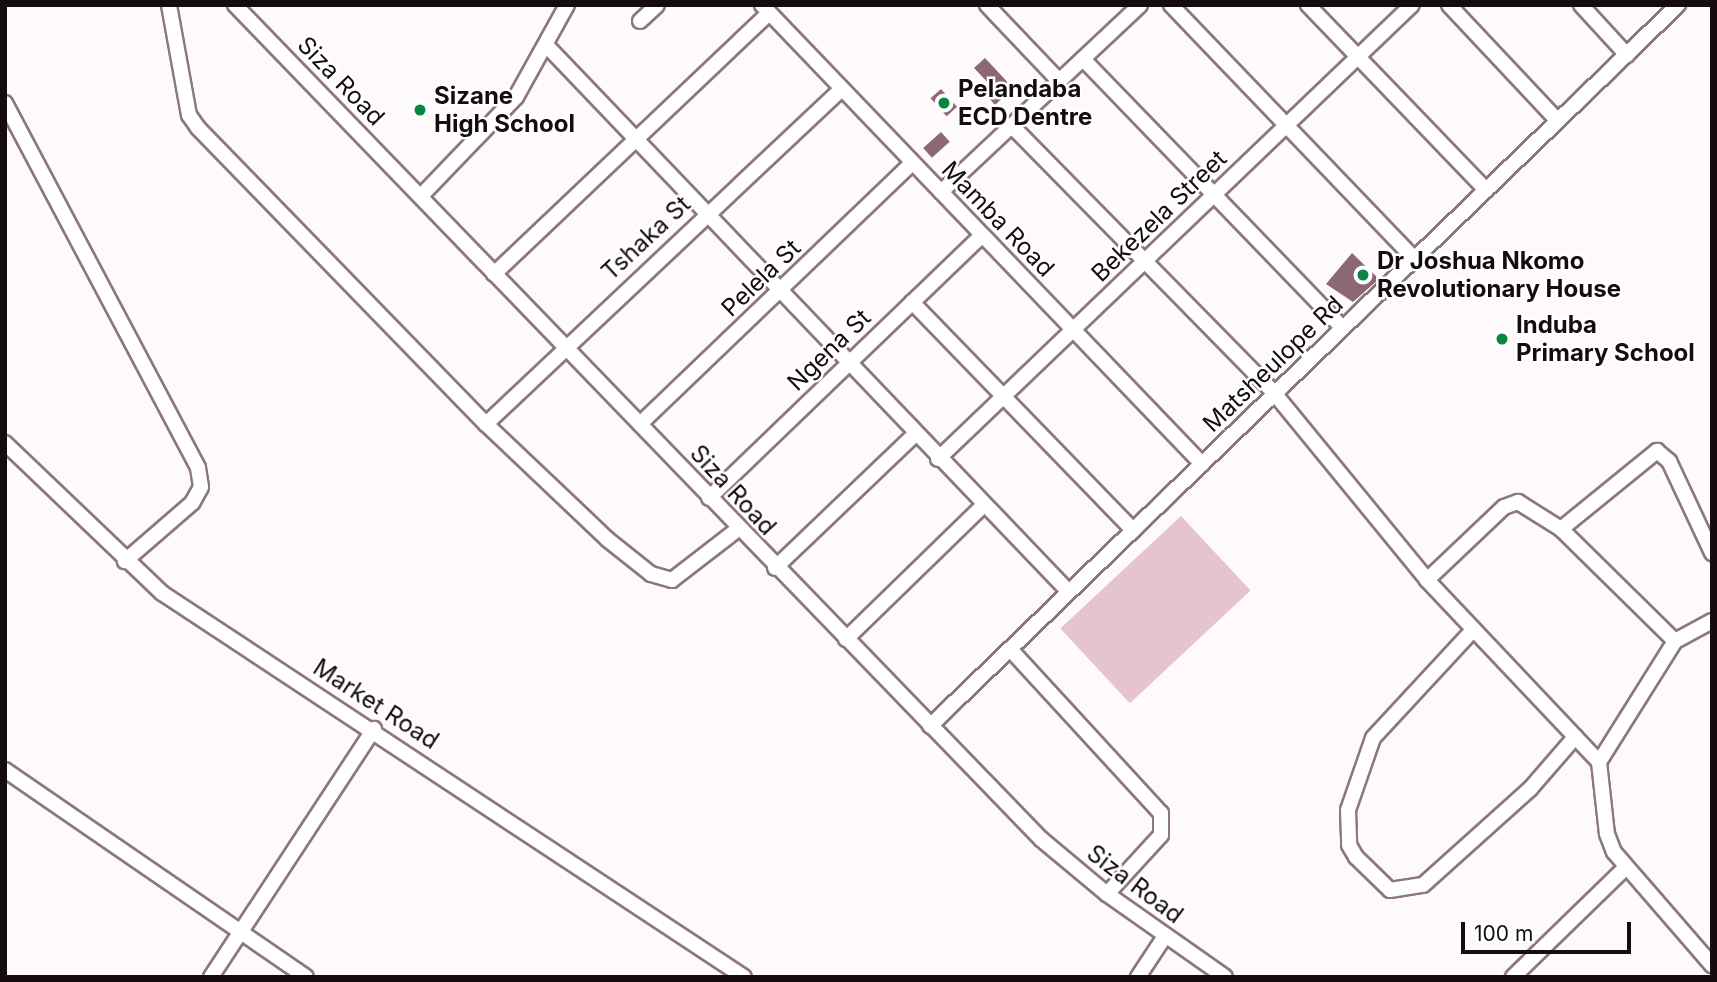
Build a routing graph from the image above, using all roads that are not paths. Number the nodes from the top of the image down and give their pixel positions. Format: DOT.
graph roads {
  1 [pos="169,5"];
  2 [pos="235,5"];
  3 [pos="567,5"];
  4 [pos="657,5"];
  5 [pos="1140,5"];
  6 [pos="1171,5"];
  7 [pos="1308,5"];
  8 [pos="1412,5"];
  9 [pos="1449,5"];
  10 [pos="1581,5"];
  11 [pos="1678,5"];
  12 [pos="991,6"];
  13 [pos="766,9"];
  14 [pos="640,20"];
  15 [pos="547,46"];
  16 [pos="1627,55"];
  17 [pos="1358,57"];
  18 [pos="1083,59"];
  19 [pos="1059,81"];
  20 [pos="841,89"];
  21 [pos="5,103"];
  22 [pos="1558,121"];
  23 [pos="1012,126"];
  24 [pos="1286,126"];
  25 [pos="632,141"];
  26 [pos="912,163"];
  27 [pos="1486,190"];
  28 [pos="941,192"];
  29 [pos="1214,194"];
  30 [pos="421,197"];
  31 [pos="703,215"];
  32 [pos="981,236"];
  33 [pos="1415,259"];
  34 [pos="1144,261"];
  35 [pos="494,274"];
  36 [pos="779,293"];
  37 [pos="912,302"];
  38 [pos="1343,328"];
  39 [pos="1073,330"];
  40 [pos="564,346"];
  41 [pos="848,365"];
  42 [pos="1275,394"];
  43 [pos="1003,397"];
  44 [pos="486,424"];
  45 [pos="640,424"];
  46 [pos="915,435"];
  47 [pos="6,445"];
  48 [pos="938,459"];
  49 [pos="1202,464"];
  50 [pos="709,498"];
  51 [pos="984,506"];
  52 [pos="738,529"];
  53 [pos="1561,529"];
  54 [pos="1133,530"];
  55 [pos="1712,553"];
  56 [pos="125,561"];
  57 [pos="775,568"];
  58 [pos="1427,580"];
  59 [pos="1069,592"];
  60 [pos="1712,621"];
  61 [pos="1473,630"];
  62 [pos="846,639"];
  63 [pos="1675,641"];
  64 [pos="1010,649"];
  65 [pos="930,726"];
  66 [pos="374,729"];
  67 [pos="1575,737"];
  68 [pos="1599,762"];
  69 [pos="5,770"];
  70 [pos="1625,868"];
  71 [pos="1107,894"];
  72 [pos="240,932"];
  73 [pos="1165,936"];
  74 [pos="1712,965"];
  75 [pos="1712,971"];
  76 [pos="211,977"];
  77 [pos="306,977"];
  78 [pos="744,977"];
  79 [pos="1138,977"];
  80 [pos="1225,977"];
  81 [pos="1513,977"];
  82 [pos="1706,977"];
  1 -- 44 [label="street"];
  2 -- 30 [label="street, Siza Road"];
  3 -- 15 [label="street"];
  4 -- 14 [label="street"];
  5 -- 18 [label="street"];
  6 -- 24 [label="street"];
  7 -- 17 [label="street"];
  8 -- 17 [label="street, Bekezela Street"];
  9 -- 22 [label="street"];
  10 -- 16 [label="street"];
  11 -- 16 [label="street, Matsheulope Rd"];
  12 -- 19 [label="street"];
  13 -- 20 [label="street, Mamba Road"];
  13 -- 25 [label="street"];
  15 -- 25 [label="street"];
  15 -- 30 [label="street"];
  16 -- 22 [label="street, Matsheulope Rd"];
  17 -- 24 [label="street, Bekezela Street"];
  17 -- 27 [label="street"];
  18 -- 19 [label="street"];
  18 -- 29 [label="street"];
  19 -- 23 [label="street"];
  20 -- 26 [label="street, Mamba Road"];
  20 -- 31 [label="street, Tshaka St"];
  21 -- 56 [label="street"];
  22 -- 27 [label="street, Matsheulope Rd"];
  23 -- 28 [label="street"];
  23 -- 34 [label="street"];
  24 -- 29 [label="street, Bekezela Street"];
  24 -- 33 [label="street"];
  25 -- 31 [label="street"];
  25 -- 35 [label="street"];
  26 -- 28 [label="street, Mamba Road"];
  26 -- 36 [label="street, Pelela St"];
  27 -- 33 [label="street, Matsheulope Rd"];
  28 -- 32 [label="street, Mamba Road"];
  29 -- 34 [label="street, Bekezela Street"];
  29 -- 38 [label="street"];
  30 -- 35 [label="street, Siza Road"];
  31 -- 36 [label="street"];
  31 -- 40 [label="street, Tshaka St"];
  32 -- 37 [label="street, Ngena St"];
  32 -- 39 [label="street, Mamba Road"];
  33 -- 38 [label="street, Matsheulope Rd"];
  34 -- 39 [label="street, Bekezela Street"];
  34 -- 42 [label="street"];
  35 -- 40 [label="street, Siza Road"];
  36 -- 41 [label="street"];
  36 -- 45 [label="street, Pelela St"];
  37 -- 41 [label="street, Ngena St"];
  37 -- 43 [label="street"];
  38 -- 42 [label="street, Matsheulope Rd"];
  39 -- 43 [label="street, Bekezela Street"];
  39 -- 49 [label="street, Mamba Road"];
  40 -- 44 [label="street, Tshaka St"];
  40 -- 45 [label="street, Siza Road"];
  41 -- 46 [label="street"];
  41 -- 50 [label="street, Ngena St"];
  42 -- 49 [label="street, Matsheulope Rd"];
  42 -- 58 [label="street"];
  43 -- 48 [label="street, Bekezela Street"];
  43 -- 54 [label="street"];
  44 -- 52 [label="street"];
  45 -- 50 [label="street, Siza Road"];
  46 -- 48 [label="street"];
  46 -- 57 [label="street"];
  47 -- 56 [label="street, Market Road"];
  48 -- 51 [label="street"];
  49 -- 54 [label="street, Matsheulope Rd"];
  50 -- 52 [label="street, Siza Road"];
  51 -- 59 [label="street"];
  51 -- 62 [label="street"];
  52 -- 57 [label="street, Siza Road"];
  53 -- 55 [label="street"];
  53 -- 58 [label="street"];
  53 -- 63 [label="street"];
  54 -- 59 [label="street, Matsheulope Rd"];
  56 -- 66 [label="street, Market Road"];
  57 -- 62 [label="street, Siza Road"];
  58 -- 61 [label="street"];
  59 -- 64 [label="street, Matsheulope Rd"];
  60 -- 63 [label="street"];
  61 -- 67 [label="street"];
  61 -- 67 [label="street"];
  62 -- 65 [label="street, Siza Road"];
  63 -- 68 [label="street"];
  64 -- 65 [label="street, Matsheulope Rd"];
  64 -- 71 [label="street"];
  65 -- 71 [label="street, Siza Road"];
  66 -- 72 [label="street"];
  66 -- 78 [label="street, Market Road"];
  67 -- 68 [label="street"];
  68 -- 70 [label="street"];
  69 -- 72 [label="street"];
  70 -- 74 [label="street"];
  70 -- 81 [label="street"];
  71 -- 73 [label="street, Siza Road"];
  72 -- 76 [label="street"];
  72 -- 77 [label="street"];
  73 -- 79 [label="street"];
  73 -- 80 [label="street, Siza Road"];
  75 -- 82 [label="street"];
}
